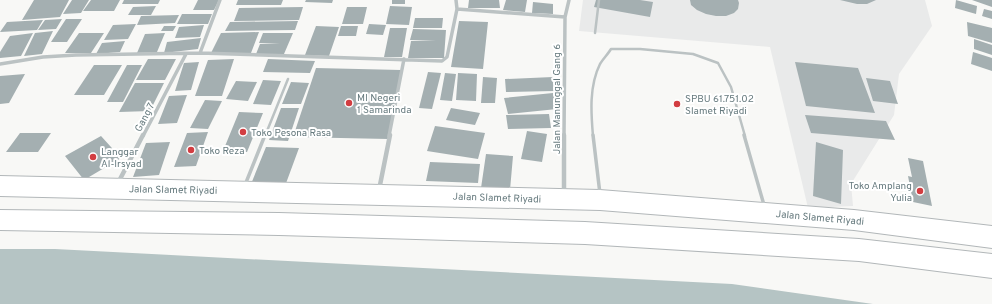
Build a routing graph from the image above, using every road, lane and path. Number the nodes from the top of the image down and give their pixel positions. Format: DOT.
graph roads {
  1 [pos="220,0"];
  2 [pos="456,0"];
  3 [pos="568,0"];
  4 [pos="599,0"];
  5 [pos="457,9"];
  6 [pos="565,17"];
  7 [pos="595,33"];
  8 [pos="200,53"];
  9 [pos="186,54"];
  10 [pos="404,58"];
  11 [pos="0,64"];
  12 [pos="288,79"];
  13 [pos="0,186"];
  14 [pos="116,188"];
  15 [pos="243,191"];
  16 [pos="378,194"];
  17 [pos="564,199"];
  18 [pos="600,200"];
  19 [pos="767,213"];
  20 [pos="0,220"];
  21 [pos="992,237"];
  22 [pos="992,266"];
  1 -- 8 [label="street"];
  2 -- 5 [label="street"];
  3 -- 6 [label="street, Jalan Manunggal Gang 6"];
  4 -- 7 [label="lane"];
  5 -- 6 [label="street"];
  5 -- 10 [label="street"];
  6 -- 17 [label="street, Jalan Manunggal Gang 6"];
  8 -- 9 [label="street"];
  8 -- 10 [label="street"];
  9 -- 11 [label="street"];
  9 -- 14 [label="street, Gang 7"];
  10 -- 16 [label="street"];
  12 -- 15 [label="lane"];
  13 -- 14 [label="highway, Jalan Slamet Riyadi"];
  14 -- 15 [label="highway, Jalan Slamet Riyadi"];
  15 -- 16 [label="highway, Jalan Slamet Riyadi"];
  16 -- 17 [label="highway, Jalan Slamet Riyadi"];
  17 -- 18 [label="highway, Jalan Slamet Riyadi"];
  18 -- 19 [label="highway, Jalan Slamet Riyadi"];
  18 -- 19 [label="lane"];
  19 -- 21 [label="highway, Jalan Slamet Riyadi"];
  20 -- 22 [label="highway"];
}
